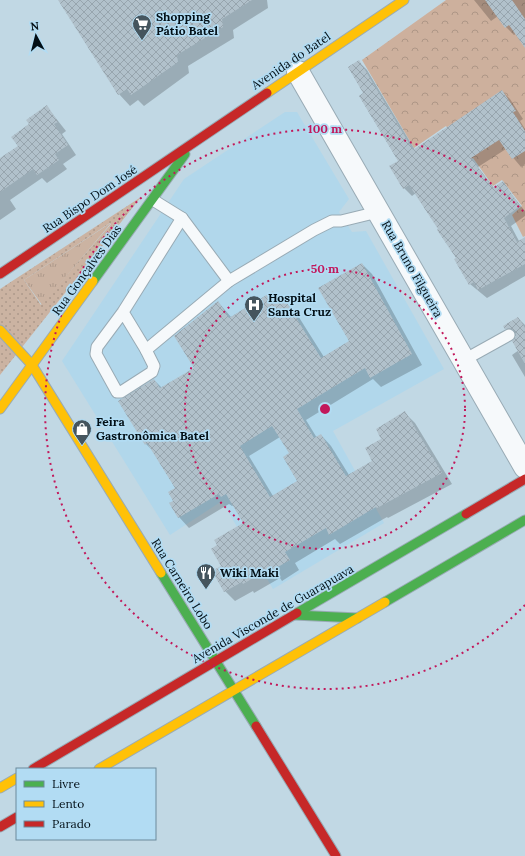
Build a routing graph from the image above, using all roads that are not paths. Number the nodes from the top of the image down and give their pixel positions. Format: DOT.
graph roads {
  1 [pos="404,0"];
  2 [pos="298,72"];
  3 [pos="192,143"];
  4 [pos="153,200"];
  5 [pos="378,212"];
  6 [pos="182,218"];
  7 [pos="0,274"];
  8 [pos="229,281"];
  9 [pos="123,312"];
  10 [pos="0,330"];
  11 [pos="509,335"];
  12 [pos="146,350"];
  13 [pos="464,360"];
  14 [pos="32,365"];
  15 [pos="0,409"];
  16 [pos="525,467"];
  17 [pos="525,479"];
  18 [pos="525,520"];
  19 [pos="294,615"];
  20 [pos="358,618"];
  21 [pos="216,662"];
  22 [pos="234,691"];
  23 [pos="35,768"];
  24 [pos="101,768"];
  25 [pos="16,779"];
  26 [pos="0,788"];
  27 [pos="16,818"];
  28 [pos="0,827"];
  29 [pos="336,856"];
  1 -- 2 [label="main road, Avenida do Batel"];
  2 -- 3 [label="main road, Avenida do Batel"];
  2 -- 5 [label="street, Rua Bruno Filgueira"];
  3 -- 4 [label="main road, Rua Gonçalves Dias"];
  3 -- 7 [label="main road, Rua Bispo Dom José"];
  4 -- 6 [label="lane"];
  4 -- 14 [label="main road, Rua Gonçalves Dias"];
  5 -- 8 [label="lane"];
  5 -- 13 [label="street, Rua Bruno Filgueira"];
  6 -- 8 [label="lane"];
  6 -- 9 [label="lane"];
  8 -- 12 [label="lane"];
  9 -- 12 [label="lane"];
  9 -- 12 [label="lane"];
  10 -- 14 [label="main road, Rua Carneiro Lobo"];
  11 -- 13 [label="lane"];
  13 -- 16 [label="street, Rua Bruno Filgueira"];
  14 -- 15 [label="main road, Rua Gonçalves Dias"];
  14 -- 21 [label="main road, Rua Carneiro Lobo"];
  17 -- 19 [label="main road, Avenida Visconde de Guarapuava"];
  18 -- 20 [label="main road"];
  19 -- 20 [label="main road"];
  19 -- 21 [label="main road, Avenida Visconde de Guarapuava"];
  20 -- 22 [label="main road"];
  21 -- 22 [label="main road, Rua Carneiro Lobo"];
  21 -- 23 [label="main road, Avenida Visconde de Guarapuava"];
  22 -- 24 [label="main road"];
  22 -- 29 [label="main road, Rua Carneiro Lobo"];
  25 -- 26 [label="main road"];
  27 -- 28 [label="main road"];
}
